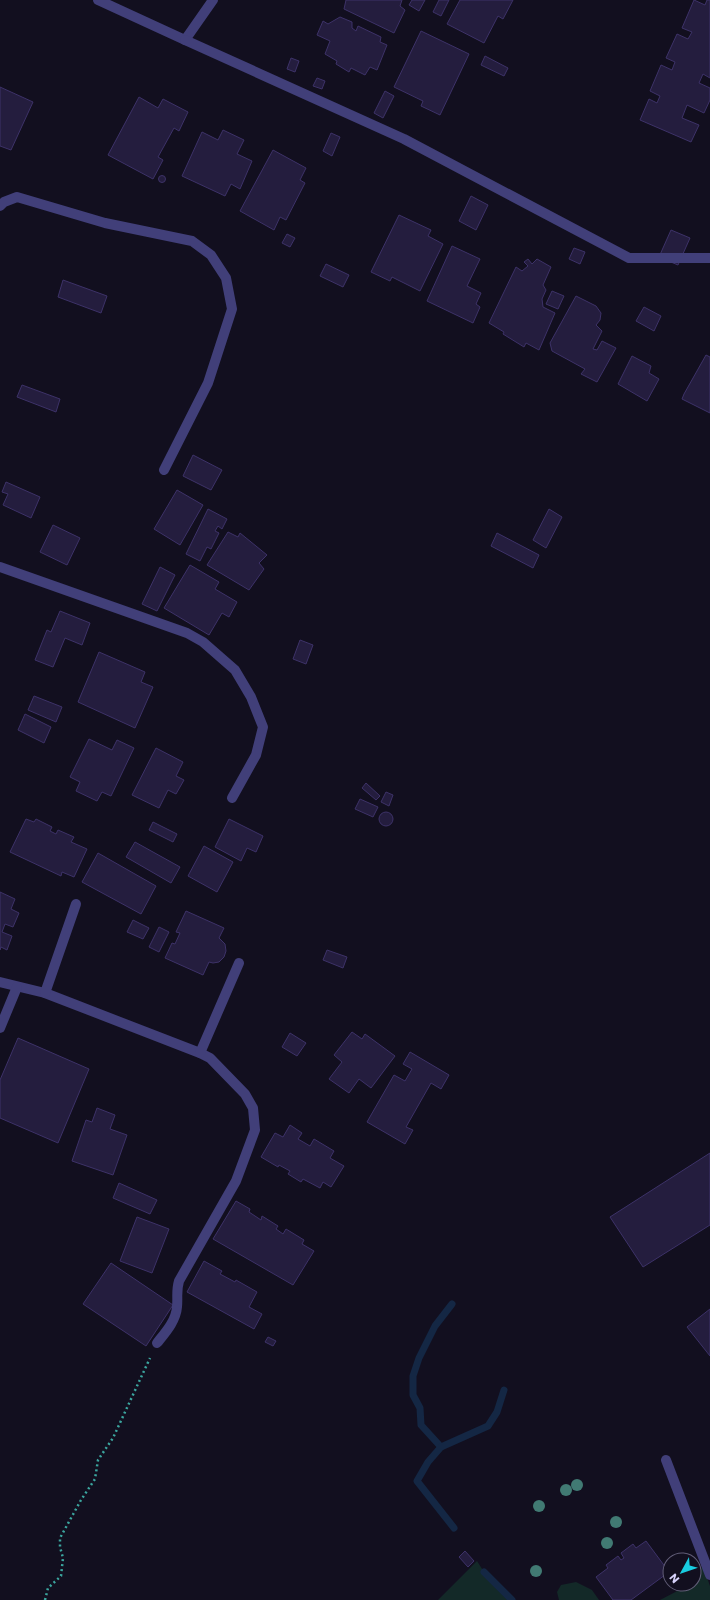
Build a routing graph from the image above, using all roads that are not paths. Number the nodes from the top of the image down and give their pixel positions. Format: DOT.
graph roads {
  1 [pos="98,0"];
  2 [pos="213,0"];
  3 [pos="185,40"];
  4 [pos="0,206"];
  5 [pos="710,258"];
  6 [pos="164,470"];
  7 [pos="0,567"];
  8 [pos="232,798"];
  9 [pos="76,904"];
  10 [pos="239,963"];
  11 [pos="0,982"];
  12 [pos="17,986"];
  13 [pos="45,993"];
  14 [pos="0,1028"];
  15 [pos="200,1054"];
  16 [pos="157,1343"];
  17 [pos="666,1460"];
  18 [pos="710,1575"];
  1 -- 3 [label="street"];
  2 -- 3 [label="street"];
  3 -- 5 [label="street"];
  4 -- 6 [label="street"];
  7 -- 8 [label="street"];
  9 -- 13 [label="street"];
  10 -- 15 [label="street"];
  11 -- 12 [label="street"];
  12 -- 13 [label="street"];
  12 -- 14 [label="street"];
  13 -- 15 [label="street"];
  15 -- 16 [label="street"];
  17 -- 18 [label="street"];
}
